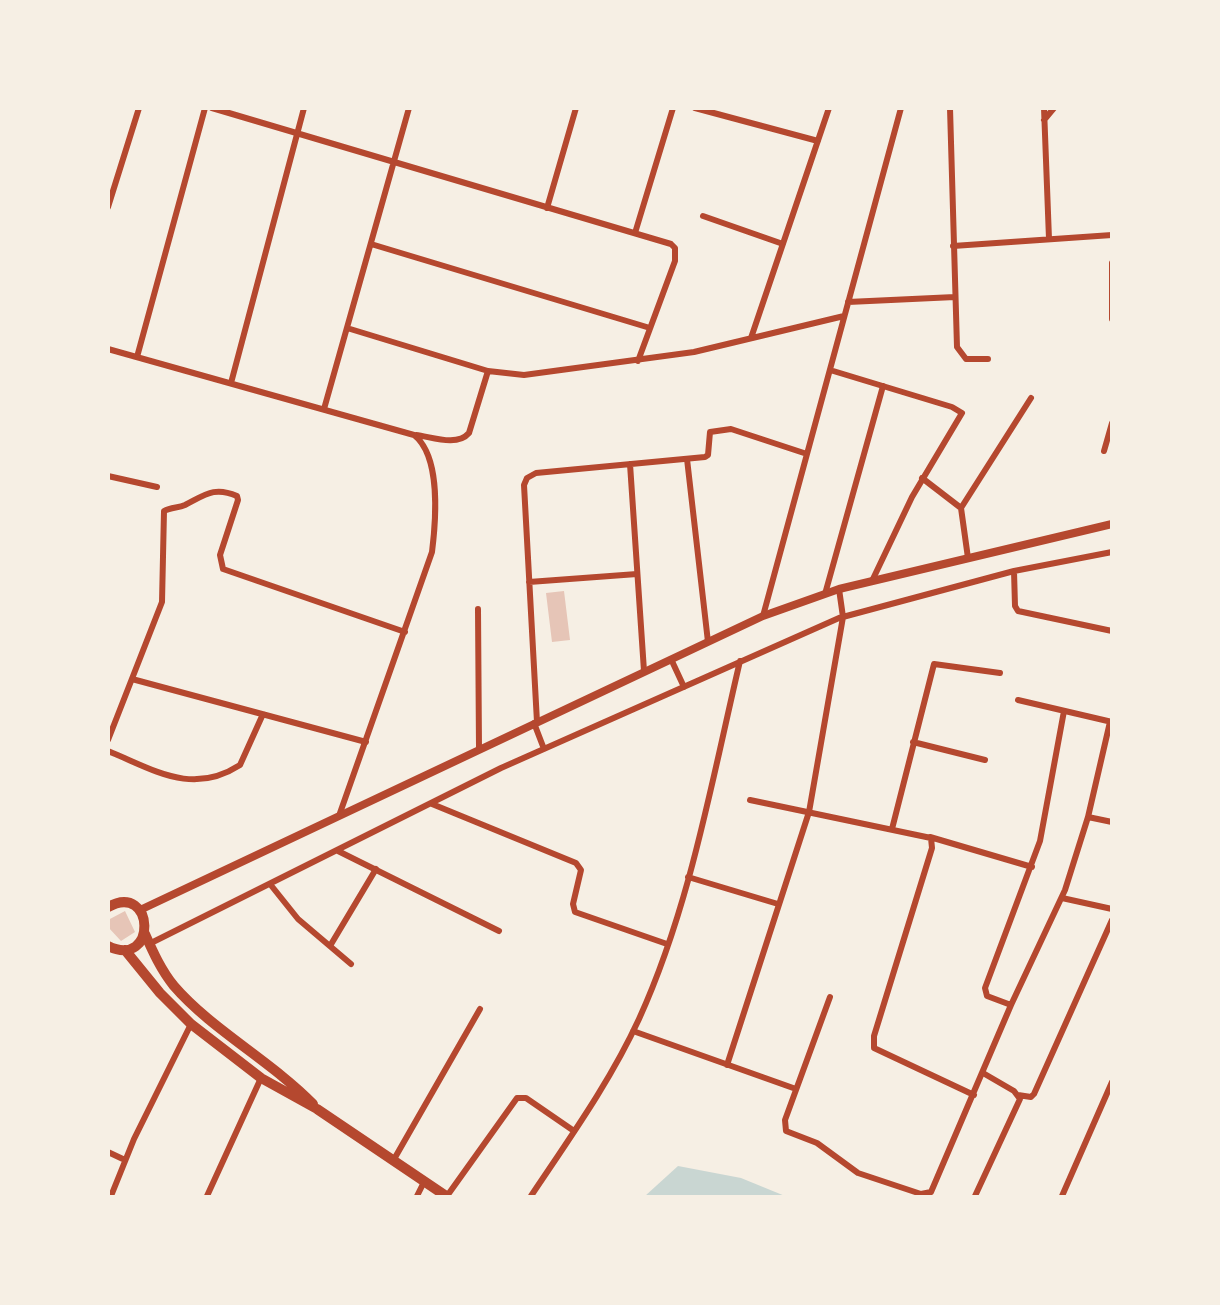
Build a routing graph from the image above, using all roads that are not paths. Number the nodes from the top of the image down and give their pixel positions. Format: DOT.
graph roads {
  1 [pos="139,108"];
  2 [pos="205,108"];
  3 [pos="212,108"];
  4 [pos="304,108"];
  5 [pos="409,108"];
  6 [pos="576,108"];
  7 [pos="673,108"];
  8 [pos="695,108"];
  9 [pos="829,108"];
  10 [pos="901,108"];
  11 [pos="950,108"];
  12 [pos="1044,108"];
  13 [pos="1054,108"];
  14 [pos="1044,120"];
  15 [pos="298,134"];
  16 [pos="818,141"];
  17 [pos="394,164"];
  18 [pos="108,208"];
  19 [pos="547,208"];
  20 [pos="703,216"];
  21 [pos="635,233"];
  22 [pos="1111,235"];
  23 [pos="1049,239"];
  24 [pos="371,244"];
  25 [pos="783,244"];
  26 [pos="953,246"];
  27 [pos="1111,263"];
  28 [pos="955,297"];
  29 [pos="848,302"];
  30 [pos="844,316"];
  31 [pos="1111,319"];
  32 [pos="347,328"];
  33 [pos="650,328"];
  34 [pos="751,338"];
  35 [pos="108,349"];
  36 [pos="137,357"];
  37 [pos="988,359"];
  38 [pos="638,361"];
  39 [pos="830,370"];
  40 [pos="488,371"];
  41 [pos="231,383"];
  42 [pos="883,386"];
  43 [pos="1031,398"];
  44 [pos="324,409"];
  45 [pos="1111,423"];
  46 [pos="414,435"];
  47 [pos="1104,451"];
  48 [pos="807,454"];
  49 [pos="687,459"];
  50 [pos="630,464"];
  51 [pos="108,476"];
  52 [pos="922,478"];
  53 [pos="157,486"];
  54 [pos="961,508"];
  55 [pos="1111,524"];
  56 [pos="1111,552"];
  57 [pos="968,558"];
  58 [pos="1014,572"];
  59 [pos="638,574"];
  60 [pos="872,581"];
  61 [pos="529,582"];
  62 [pos="825,594"];
  63 [pos="840,594"];
  64 [pos="478,609"];
  65 [pos="842,613"];
  66 [pos="763,616"];
  67 [pos="1111,631"];
  68 [pos="405,632"];
  69 [pos="708,642"];
  70 [pos="740,661"];
  71 [pos="673,662"];
  72 [pos="644,671"];
  73 [pos="1000,673"];
  74 [pos="132,679"];
  75 [pos="683,684"];
  76 [pos="1018,700"];
  77 [pos="1064,711"];
  78 [pos="263,714"];
  79 [pos="1111,722"];
  80 [pos="536,725"];
  81 [pos="108,740"];
  82 [pos="366,742"];
  83 [pos="914,742"];
  84 [pos="542,746"];
  85 [pos="479,749"];
  86 [pos="108,751"];
  87 [pos="985,760"];
  88 [pos="750,800"];
  89 [pos="432,804"];
  90 [pos="809,812"];
  91 [pos="340,813"];
  92 [pos="1088,817"];
  93 [pos="1111,822"];
  94 [pos="892,829"];
  95 [pos="928,836"];
  96 [pos="338,851"];
  97 [pos="1032,867"];
  98 [pos="376,869"];
  99 [pos="688,877"];
  100 [pos="270,884"];
  101 [pos="1062,898"];
  102 [pos="111,903"];
  103 [pos="778,904"];
  104 [pos="1111,909"];
  105 [pos="140,910"];
  106 [pos="1111,920"];
  107 [pos="499,931"];
  108 [pos="147,939"];
  109 [pos="667,944"];
  110 [pos="108,946"];
  111 [pos="330,946"];
  112 [pos="125,950"];
  113 [pos="351,964"];
  114 [pos="830,997"];
  115 [pos="1011,1005"];
  116 [pos="480,1009"];
  117 [pos="191,1024"];
  118 [pos="633,1031"];
  119 [pos="727,1065"];
  120 [pos="983,1073"];
  121 [pos="261,1078"];
  122 [pos="1111,1082"];
  123 [pos="796,1090"];
  124 [pos="974,1095"];
  125 [pos="1018,1095"];
  126 [pos="317,1109"];
  127 [pos="574,1131"];
  128 [pos="108,1152"];
  129 [pos="125,1160"];
  130 [pos="393,1161"];
  131 [pos="425,1182"];
  132 [pos="1063,1194"];
  133 [pos="929,1195"];
  134 [pos="111,1196"];
  135 [pos="207,1196"];
  136 [pos="417,1196"];
  137 [pos="447,1196"];
  138 [pos="531,1196"];
  139 [pos="975,1196"];
  140 [pos="1074,1196"];
  1 -- 18 [label="street"];
  2 -- 36 [label="street"];
  3 -- 15 [label="street"];
  4 -- 15 [label="street"];
  5 -- 17 [label="street"];
  6 -- 19 [label="street"];
  7 -- 21 [label="street"];
  8 -- 16 [label="street"];
  9 -- 16 [label="street"];
  10 -- 29 [label="street"];
  11 -- 26 [label="street"];
  12 -- 14 [label="street"];
  13 -- 14 [label="street"];
  14 -- 23 [label="street"];
  15 -- 17 [label="street"];
  15 -- 41 [label="street"];
  16 -- 25 [label="street"];
  17 -- 19 [label="street"];
  17 -- 24 [label="street"];
  19 -- 21 [label="street"];
  20 -- 25 [label="street"];
  21 -- 33 [label="street"];
  22 -- 23 [label="street"];
  23 -- 26 [label="street"];
  24 -- 32 [label="street"];
  24 -- 33 [label="street"];
  25 -- 34 [label="street"];
  26 -- 28 [label="street"];
  27 -- 31 [label="street"];
  28 -- 29 [label="street"];
  28 -- 37 [label="street"];
  29 -- 30 [label="street"];
  30 -- 34 [label="street"];
  30 -- 39 [label="street"];
  32 -- 40 [label="street"];
  32 -- 44 [label="street"];
  33 -- 38 [label="street"];
  34 -- 38 [label="street"];
  35 -- 36 [label="street"];
  36 -- 41 [label="street"];
  38 -- 40 [label="street"];
  39 -- 42 [label="street"];
  39 -- 48 [label="street"];
  40 -- 46 [label="street"];
  41 -- 44 [label="street"];
  42 -- 52 [label="street"];
  42 -- 62 [label="street"];
  43 -- 54 [label="street"];
  44 -- 46 [label="street"];
  45 -- 47 [label="street"];
  46 -- 68 [label="street"];
  48 -- 49 [label="street"];
  48 -- 66 [label="street"];
  49 -- 50 [label="street"];
  49 -- 69 [label="street"];
  50 -- 59 [label="street"];
  50 -- 61 [label="street"];
  51 -- 53 [label="street"];
  52 -- 54 [label="street"];
  52 -- 60 [label="street"];
  54 -- 57 [label="street"];
  55 -- 57 [label="street"];
  56 -- 58 [label="street"];
  57 -- 60 [label="street"];
  58 -- 65 [label="street"];
  58 -- 67 [label="street"];
  59 -- 61 [label="street"];
  59 -- 72 [label="street"];
  60 -- 63 [label="street"];
  61 -- 80 [label="street"];
  62 -- 63 [label="street"];
  62 -- 66 [label="street"];
  63 -- 65 [label="street"];
  64 -- 85 [label="street"];
  65 -- 70 [label="street"];
  65 -- 90 [label="street"];
  66 -- 69 [label="street"];
  68 -- 74 [label="street"];
  68 -- 82 [label="street"];
  69 -- 71 [label="street"];
  70 -- 75 [label="street"];
  70 -- 99 [label="street"];
  71 -- 72 [label="street"];
  71 -- 75 [label="street"];
  72 -- 80 [label="street"];
  73 -- 83 [label="street"];
  74 -- 78 [label="street"];
  74 -- 81 [label="street"];
  75 -- 84 [label="street"];
  76 -- 77 [label="street"];
  77 -- 79 [label="street"];
  77 -- 97 [label="street"];
  78 -- 82 [label="street"];
  78 -- 86 [label="street"];
  79 -- 92 [label="street"];
  80 -- 84 [label="street"];
  80 -- 85 [label="street"];
  82 -- 91 [label="street"];
  83 -- 87 [label="street"];
  83 -- 94 [label="street"];
  84 -- 89 [label="street"];
  85 -- 91 [label="street"];
  88 -- 90 [label="street"];
  89 -- 96 [label="street"];
  89 -- 109 [label="street"];
  90 -- 94 [label="street"];
  90 -- 103 [label="street"];
  91 -- 105 [label="street"];
  92 -- 93 [label="street"];
  92 -- 101 [label="street"];
  94 -- 95 [label="street"];
  95 -- 97 [label="street"];
  95 -- 124 [label="street"];
  96 -- 98 [label="street"];
  96 -- 100 [label="street"];
  97 -- 115 [label="street"];
  98 -- 107 [label="street"];
  98 -- 111 [label="street"];
  99 -- 103 [label="street"];
  99 -- 109 [label="street"];
  100 -- 108 [label="street"];
  100 -- 111 [label="street"];
  101 -- 104 [label="street"];
  101 -- 115 [label="street"];
  102 -- 105 [label="highway"];
  103 -- 119 [label="street"];
  105 -- 108 [label="highway"];
  106 -- 125 [label="street"];
  108 -- 112 [label="highway"];
  108 -- 126 [label="highway"];
  109 -- 118 [label="street"];
  110 -- 112 [label="highway"];
  111 -- 113 [label="street"];
  112 -- 117 [label="highway"];
  114 -- 123 [label="street"];
  115 -- 120 [label="street"];
  116 -- 130 [label="street"];
  117 -- 121 [label="highway"];
  117 -- 129 [label="street"];
  118 -- 119 [label="street"];
  118 -- 127 [label="street"];
  119 -- 123 [label="street"];
  120 -- 124 [label="street"];
  120 -- 125 [label="street"];
  121 -- 126 [label="highway"];
  121 -- 135 [label="street"];
  122 -- 132 [label="street"];
  123 -- 133 [label="street"];
  124 -- 133 [label="street"];
  125 -- 139 [label="street"];
  126 -- 130 [label="highway"];
  127 -- 137 [label="street"];
  127 -- 138 [label="street"];
  128 -- 129 [label="street"];
  129 -- 134 [label="street"];
  130 -- 131 [label="highway"];
  131 -- 136 [label="street"];
  131 -- 137 [label="highway"];
  132 -- 140 [label="street"];
}
